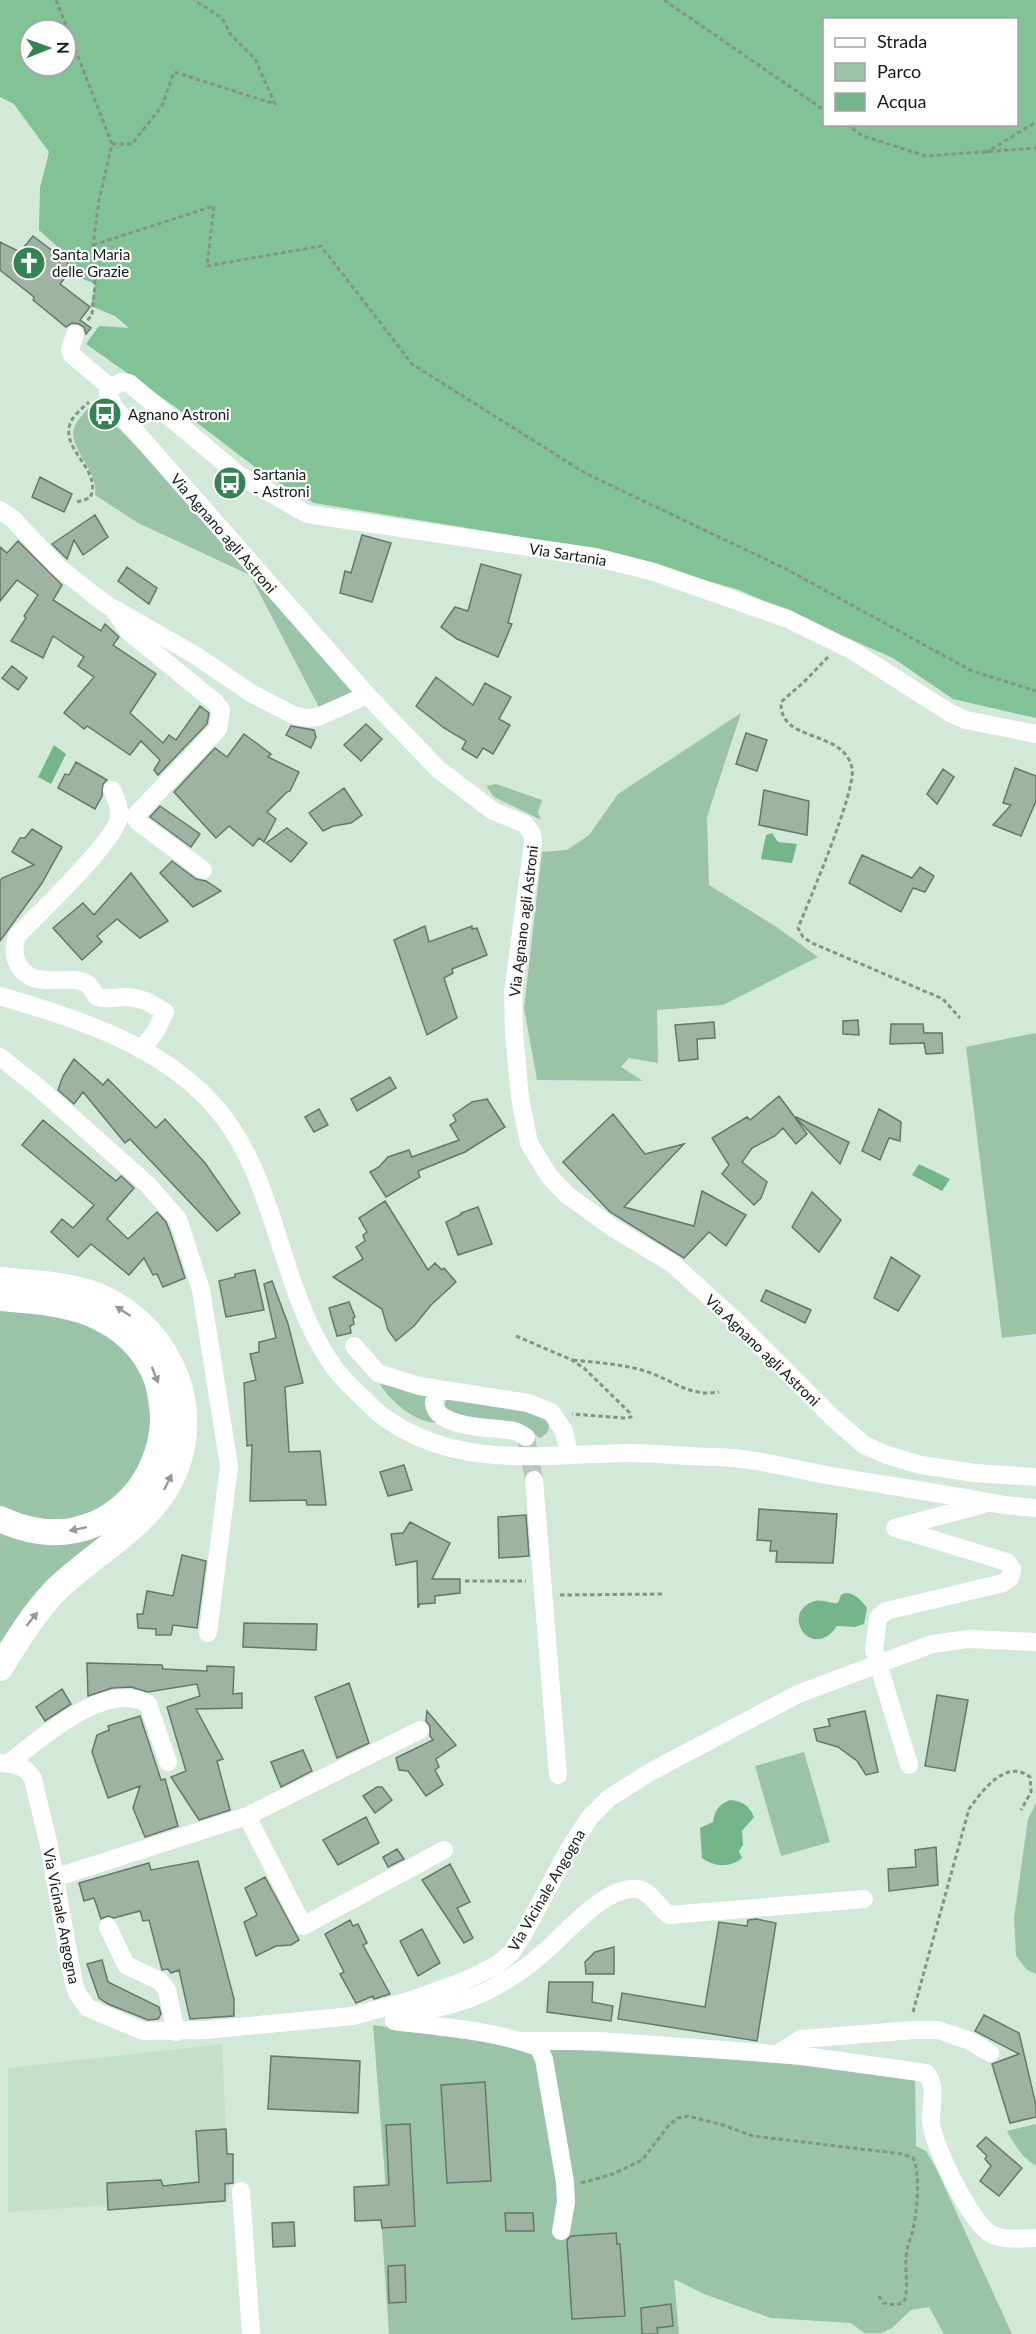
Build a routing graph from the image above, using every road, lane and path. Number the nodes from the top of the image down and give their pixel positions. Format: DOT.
graph roads {
  1 [pos="56,0"];
  2 [pos="194,0"];
  3 [pos="664,0"];
  4 [pos="823,109"];
  5 [pos="1036,122"];
  6 [pos="849,126"];
  7 [pos="112,144"];
  8 [pos="1036,148"];
  9 [pos="984,153"];
  10 [pos="93,245"];
  11 [pos="80,329"];
  12 [pos="111,388"];
  13 [pos="89,402"];
  14 [pos="77,502"];
  15 [pos="0,510"];
  16 [pos="114,609"];
  17 [pos="840,645"];
  18 [pos="1036,691"];
  19 [pos="367,695"];
  20 [pos="1036,734"];
  21 [pos="112,790"];
  22 [pos="203,870"];
  23 [pos="0,996"];
  24 [pos="960,1018"];
  25 [pos="141,1050"];
  26 [pos="0,1057"];
  27 [pos="0,1280"];
  28 [pos="0,1298"];
  29 [pos="516,1336"];
  30 [pos="354,1346"];
  31 [pos="572,1360"];
  32 [pos="437,1389"];
  33 [pos="719,1392"];
  34 [pos="551,1412"];
  35 [pos="526,1437"];
  36 [pos="569,1454"];
  37 [pos="1036,1478"];
  38 [pos="534,1480"];
  39 [pos="996,1504"];
  40 [pos="1036,1508"];
  41 [pos="1036,1518"];
  42 [pos="0,1519"];
  43 [pos="465,1581"];
  44 [pos="543,1588"];
  45 [pos="663,1594"];
  46 [pos="208,1633"];
  47 [pos="1036,1642"];
  48 [pos="0,1668"];
  49 [pos="420,1730"];
  50 [pos="168,1762"];
  51 [pos="4,1763"];
  52 [pos="909,1765"];
  53 [pos="558,1775"];
  54 [pos="1021,1810"];
  55 [pos="247,1816"];
  56 [pos="444,1850"];
  57 [pos="54,1878"];
  58 [pos="864,1899"];
  59 [pos="108,1927"];
  60 [pos="353,2016"];
  61 [pos="911,2019"];
  62 [pos="176,2032"];
  63 [pos="522,2041"];
  64 [pos="990,2053"];
  65 [pos="777,2054"];
  66 [pos="565,2182"];
  67 [pos="241,2191"];
  68 [pos="561,2231"];
  69 [pos="1036,2238"];
  70 [pos="879,2296"];
  71 [pos="251,2334"];
  1 -- 7 [label="path"];
  2 -- 7 [label="path"];
  3 -- 4 [label="path"];
  5 -- 9 [label="path"];
  6 -- 9 [label="path"];
  7 -- 10 [label="path"];
  8 -- 9 [label="path"];
  10 -- 11 [label="path"];
  10 -- 18 [label="path"];
  11 -- 12 [label="street"];
  12 -- 17 [label="street, Via Sartania"];
  12 -- 19 [label="street, Via Agnano agli Astroni"];
  13 -- 14 [label="path"];
  15 -- 16 [label="street"];
  16 -- 19 [label="street"];
  16 -- 22 [label="street"];
  17 -- 20 [label="street, Via Sartania"];
  17 -- 24 [label="path"];
  19 -- 37 [label="street, Via Agnano agli Astroni"];
  21 -- 25 [label="street"];
  23 -- 25 [label="street"];
  25 -- 36 [label="street"];
  26 -- 46 [label="street"];
  48 -- 27 [label="highway, one-way"];
  28 -- 42 [label="highway, one-way"];
  29 -- 31 [label="path"];
  30 -- 32 [label="street"];
  31 -- 33 [label="path"];
  31 -- 34 [label="path"];
  32 -- 34 [label="street"];
  32 -- 35 [label="street"];
  34 -- 36 [label="street"];
  36 -- 39 [label="street"];
  38 -- 44 [label="street"];
  39 -- 40 [label="street"];
  39 -- 41 [label="street"];
  39 -- 52 [label="street"];
  43 -- 44 [label="path"];
  44 -- 45 [label="path"];
  44 -- 53 [label="street"];
  47 -- 60 [label="street, Via Vicinale Angogna"];
  49 -- 55 [label="street"];
  50 -- 51 [label="street"];
  51 -- 57 [label="street, Via Vicinale Angogna"];
  54 -- 61 [label="path"];
  55 -- 56 [label="street"];
  55 -- 57 [label="street"];
  57 -- 62 [label="street, Via Vicinale Angogna"];
  58 -- 60 [label="street"];
  59 -- 62 [label="street"];
  60 -- 62 [label="street, Via Vicinale Angogna"];
  60 -- 63 [label="street"];
  63 -- 65 [label="street"];
  63 -- 66 [label="street"];
  64 -- 65 [label="street"];
  65 -- 69 [label="street"];
  66 -- 68 [label="street"];
  66 -- 70 [label="path"];
  67 -- 71 [label="street"];
}
